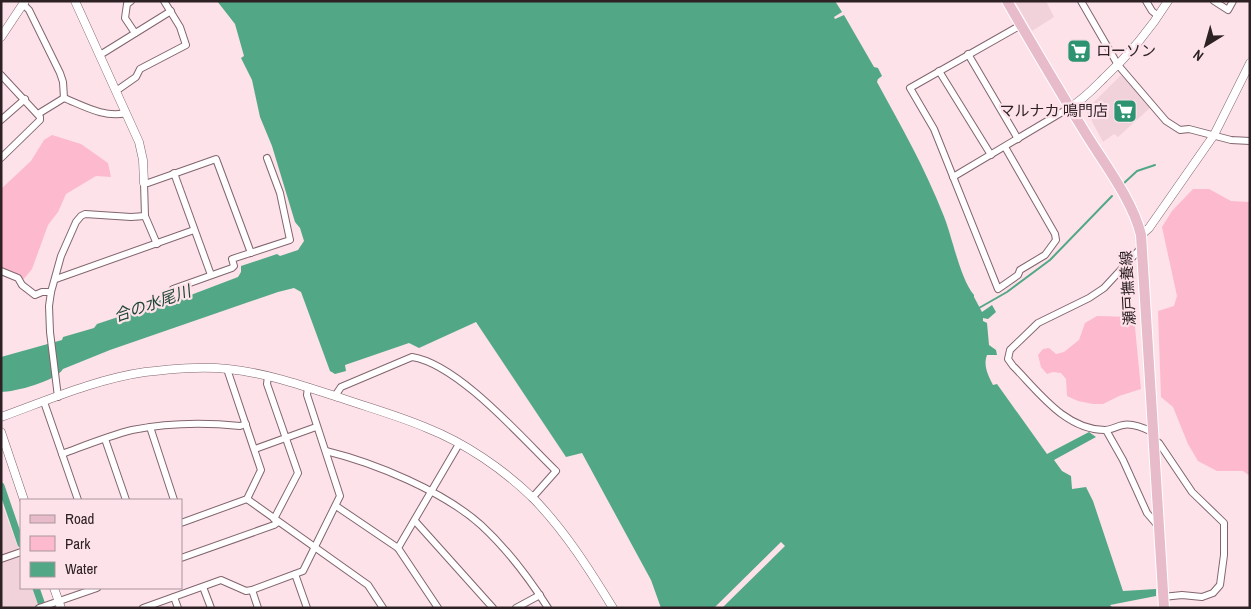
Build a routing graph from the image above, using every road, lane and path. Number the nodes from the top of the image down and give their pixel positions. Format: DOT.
graph roads {
  1 [pos="75,1"];
  2 [pos="131,1"];
  3 [pos="164,1"];
  4 [pos="1007,1"];
  5 [pos="1080,1"];
  6 [pos="1146,1"];
  7 [pos="1168,1"];
  8 [pos="1214,1"];
  9 [pos="1233,1"];
  10 [pos="24,3"];
  11 [pos="170,11"];
  12 [pos="1158,16"];
  13 [pos="1021,25"];
  14 [pos="135,33"];
  15 [pos="1,37"];
  16 [pos="968,54"];
  17 [pos="100,55"];
  18 [pos="1250,63"];
  19 [pos="1118,65"];
  20 [pos="939,71"];
  21 [pos="1,75"];
  22 [pos="116,91"];
  23 [pos="64,98"];
  24 [pos="25,100"];
  25 [pos="1069,108"];
  26 [pos="126,113"];
  27 [pos="38,114"];
  28 [pos="1,120"];
  29 [pos="1214,135"];
  30 [pos="1018,139"];
  31 [pos="1250,142"];
  32 [pos="1005,147"];
  33 [pos="990,155"];
  34 [pos="1,158"];
  35 [pos="267,158"];
  36 [pos="174,173"];
  37 [pos="952,177"];
  38 [pos="144,183"];
  39 [pos="145,216"];
  40 [pos="194,230"];
  41 [pos="1141,235"];
  42 [pos="157,244"];
  43 [pos="1141,248"];
  44 [pos="250,253"];
  45 [pos="1,272"];
  46 [pos="211,275"];
  47 [pos="56,279"];
  48 [pos="173,289"];
  49 [pos="52,292"];
  50 [pos="227,369"];
  51 [pos="268,376"];
  52 [pos="308,386"];
  53 [pos="335,396"];
  54 [pos="58,397"];
  55 [pos="44,402"];
  56 [pos="1,417"];
  57 [pos="246,424"];
  58 [pos="150,427"];
  59 [pos="316,427"];
  60 [pos="1106,430"];
  61 [pos="1,432"];
  62 [pos="1152,436"];
  63 [pos="285,438"];
  64 [pos="105,439"];
  65 [pos="459,444"];
  66 [pos="255,449"];
  67 [pos="326,451"];
  68 [pos="62,454"];
  69 [pos="432,492"];
  70 [pos="532,498"];
  71 [pos="24,499"];
  72 [pos="78,499"];
  73 [pos="126,499"];
  74 [pos="174,499"];
  75 [pos="247,499"];
  76 [pos="336,506"];
  77 [pos="276,520"];
  78 [pos="415,521"];
  79 [pos="182,523"];
  80 [pos="1159,527"];
  81 [pos="316,548"];
  82 [pos="398,548"];
  83 [pos="20,553"];
  84 [pos="182,558"];
  85 [pos="1,559"];
  86 [pos="295,574"];
  87 [pos="203,587"];
  88 [pos="54,589"];
  89 [pos="94,589"];
  90 [pos="252,590"];
  91 [pos="182,591"];
  92 [pos="540,595"];
  93 [pos="174,597"];
  94 [pos="1164,603"];
  95 [pos="57,604"];
  96 [pos="145,607"];
  97 [pos="39,608"];
  98 [pos="178,608"];
  99 [pos="210,608"];
  100 [pos="258,608"];
  101 [pos="307,608"];
  102 [pos="382,608"];
  103 [pos="438,608"];
  104 [pos="493,608"];
  105 [pos="516,608"];
  106 [pos="548,608"];
  107 [pos="613,608"];
  1 -- 17 [label="street"];
  2 -- 14 [label="street"];
  3 -- 11 [label="street"];
  4 -- 13 [label="main road, 瀬戸撫養線"];
  5 -- 19 [label="street"];
  6 -- 12 [label="street"];
  7 -- 12 [label="street"];
  8 -- 9 [label="street"];
  10 -- 15 [label="street"];
  10 -- 23 [label="street"];
  11 -- 14 [label="street"];
  11 -- 22 [label="street"];
  12 -- 19 [label="street"];
  13 -- 16 [label="street"];
  13 -- 25 [label="main road, 瀬戸撫養線"];
  14 -- 17 [label="street"];
  16 -- 20 [label="street"];
  16 -- 30 [label="street"];
  17 -- 22 [label="street"];
  18 -- 29 [label="street"];
  19 -- 25 [label="street"];
  19 -- 29 [label="street"];
  20 -- 33 [label="street"];
  20 -- 37 [label="street"];
  21 -- 24 [label="street"];
  22 -- 26 [label="street"];
  23 -- 26 [label="street"];
  23 -- 27 [label="street"];
  24 -- 27 [label="street"];
  24 -- 28 [label="street"];
  25 -- 30 [label="street"];
  25 -- 41 [label="main road, 瀬戸撫養線"];
  26 -- 38 [label="street"];
  27 -- 34 [label="street"];
  29 -- 31 [label="street"];
  29 -- 41 [label="street"];
  30 -- 32 [label="street"];
  32 -- 33 [label="street"];
  32 -- 37 [label="street"];
  33 -- 37 [label="street"];
  35 -- 44 [label="street"];
  36 -- 38 [label="street"];
  36 -- 40 [label="street"];
  36 -- 44 [label="street"];
  38 -- 39 [label="street"];
  39 -- 42 [label="street"];
  39 -- 47 [label="street"];
  40 -- 42 [label="street"];
  40 -- 46 [label="street"];
  41 -- 43 [label="main road, 瀬戸撫養線"];
  42 -- 47 [label="street"];
  43 -- 60 [label="street"];
  43 -- 62 [label="main road, 瀬戸撫養線"];
  44 -- 46 [label="street"];
  45 -- 49 [label="street"];
  46 -- 48 [label="street"];
  47 -- 49 [label="street"];
  49 -- 54 [label="street"];
  50 -- 51 [label="street"];
  50 -- 54 [label="street"];
  50 -- 57 [label="street"];
  51 -- 52 [label="street"];
  51 -- 63 [label="street"];
  52 -- 53 [label="street"];
  52 -- 59 [label="street"];
  53 -- 65 [label="street"];
  53 -- 70 [label="street"];
  54 -- 55 [label="street"];
  55 -- 56 [label="street"];
  55 -- 68 [label="street"];
  57 -- 58 [label="street"];
  57 -- 66 [label="street"];
  58 -- 64 [label="street"];
  58 -- 74 [label="street"];
  59 -- 63 [label="street"];
  59 -- 67 [label="street"];
  60 -- 62 [label="street"];
  60 -- 80 [label="street"];
  61 -- 71 [label="street"];
  62 -- 80 [label="main road, 瀬戸撫養線"];
  62 -- 94 [label="street"];
  63 -- 66 [label="street"];
  63 -- 77 [label="street"];
  64 -- 68 [label="street"];
  64 -- 73 [label="street"];
  65 -- 69 [label="street"];
  65 -- 70 [label="street"];
  66 -- 75 [label="street"];
  67 -- 69 [label="street"];
  67 -- 76 [label="street"];
  68 -- 72 [label="street"];
  69 -- 78 [label="street"];
  69 -- 92 [label="street"];
  70 -- 107 [label="street"];
  75 -- 77 [label="street"];
  75 -- 79 [label="street"];
  76 -- 81 [label="street"];
  76 -- 82 [label="street"];
  77 -- 81 [label="street"];
  77 -- 84 [label="street"];
  78 -- 82 [label="street"];
  78 -- 104 [label="street"];
  80 -- 94 [label="main road, 瀬戸撫養線"];
  81 -- 86 [label="street"];
  81 -- 102 [label="street"];
  82 -- 103 [label="street"];
  83 -- 85 [label="street"];
  86 -- 90 [label="street"];
  86 -- 101 [label="street"];
  87 -- 90 [label="street"];
  87 -- 91 [label="street"];
  87 -- 99 [label="street"];
  88 -- 95 [label="street"];
  89 -- 95 [label="street"];
  90 -- 100 [label="street"];
  91 -- 93 [label="street"];
  92 -- 105 [label="street"];
  92 -- 106 [label="street"];
  93 -- 96 [label="street"];
  93 -- 98 [label="street"];
  95 -- 97 [label="street"];
}
